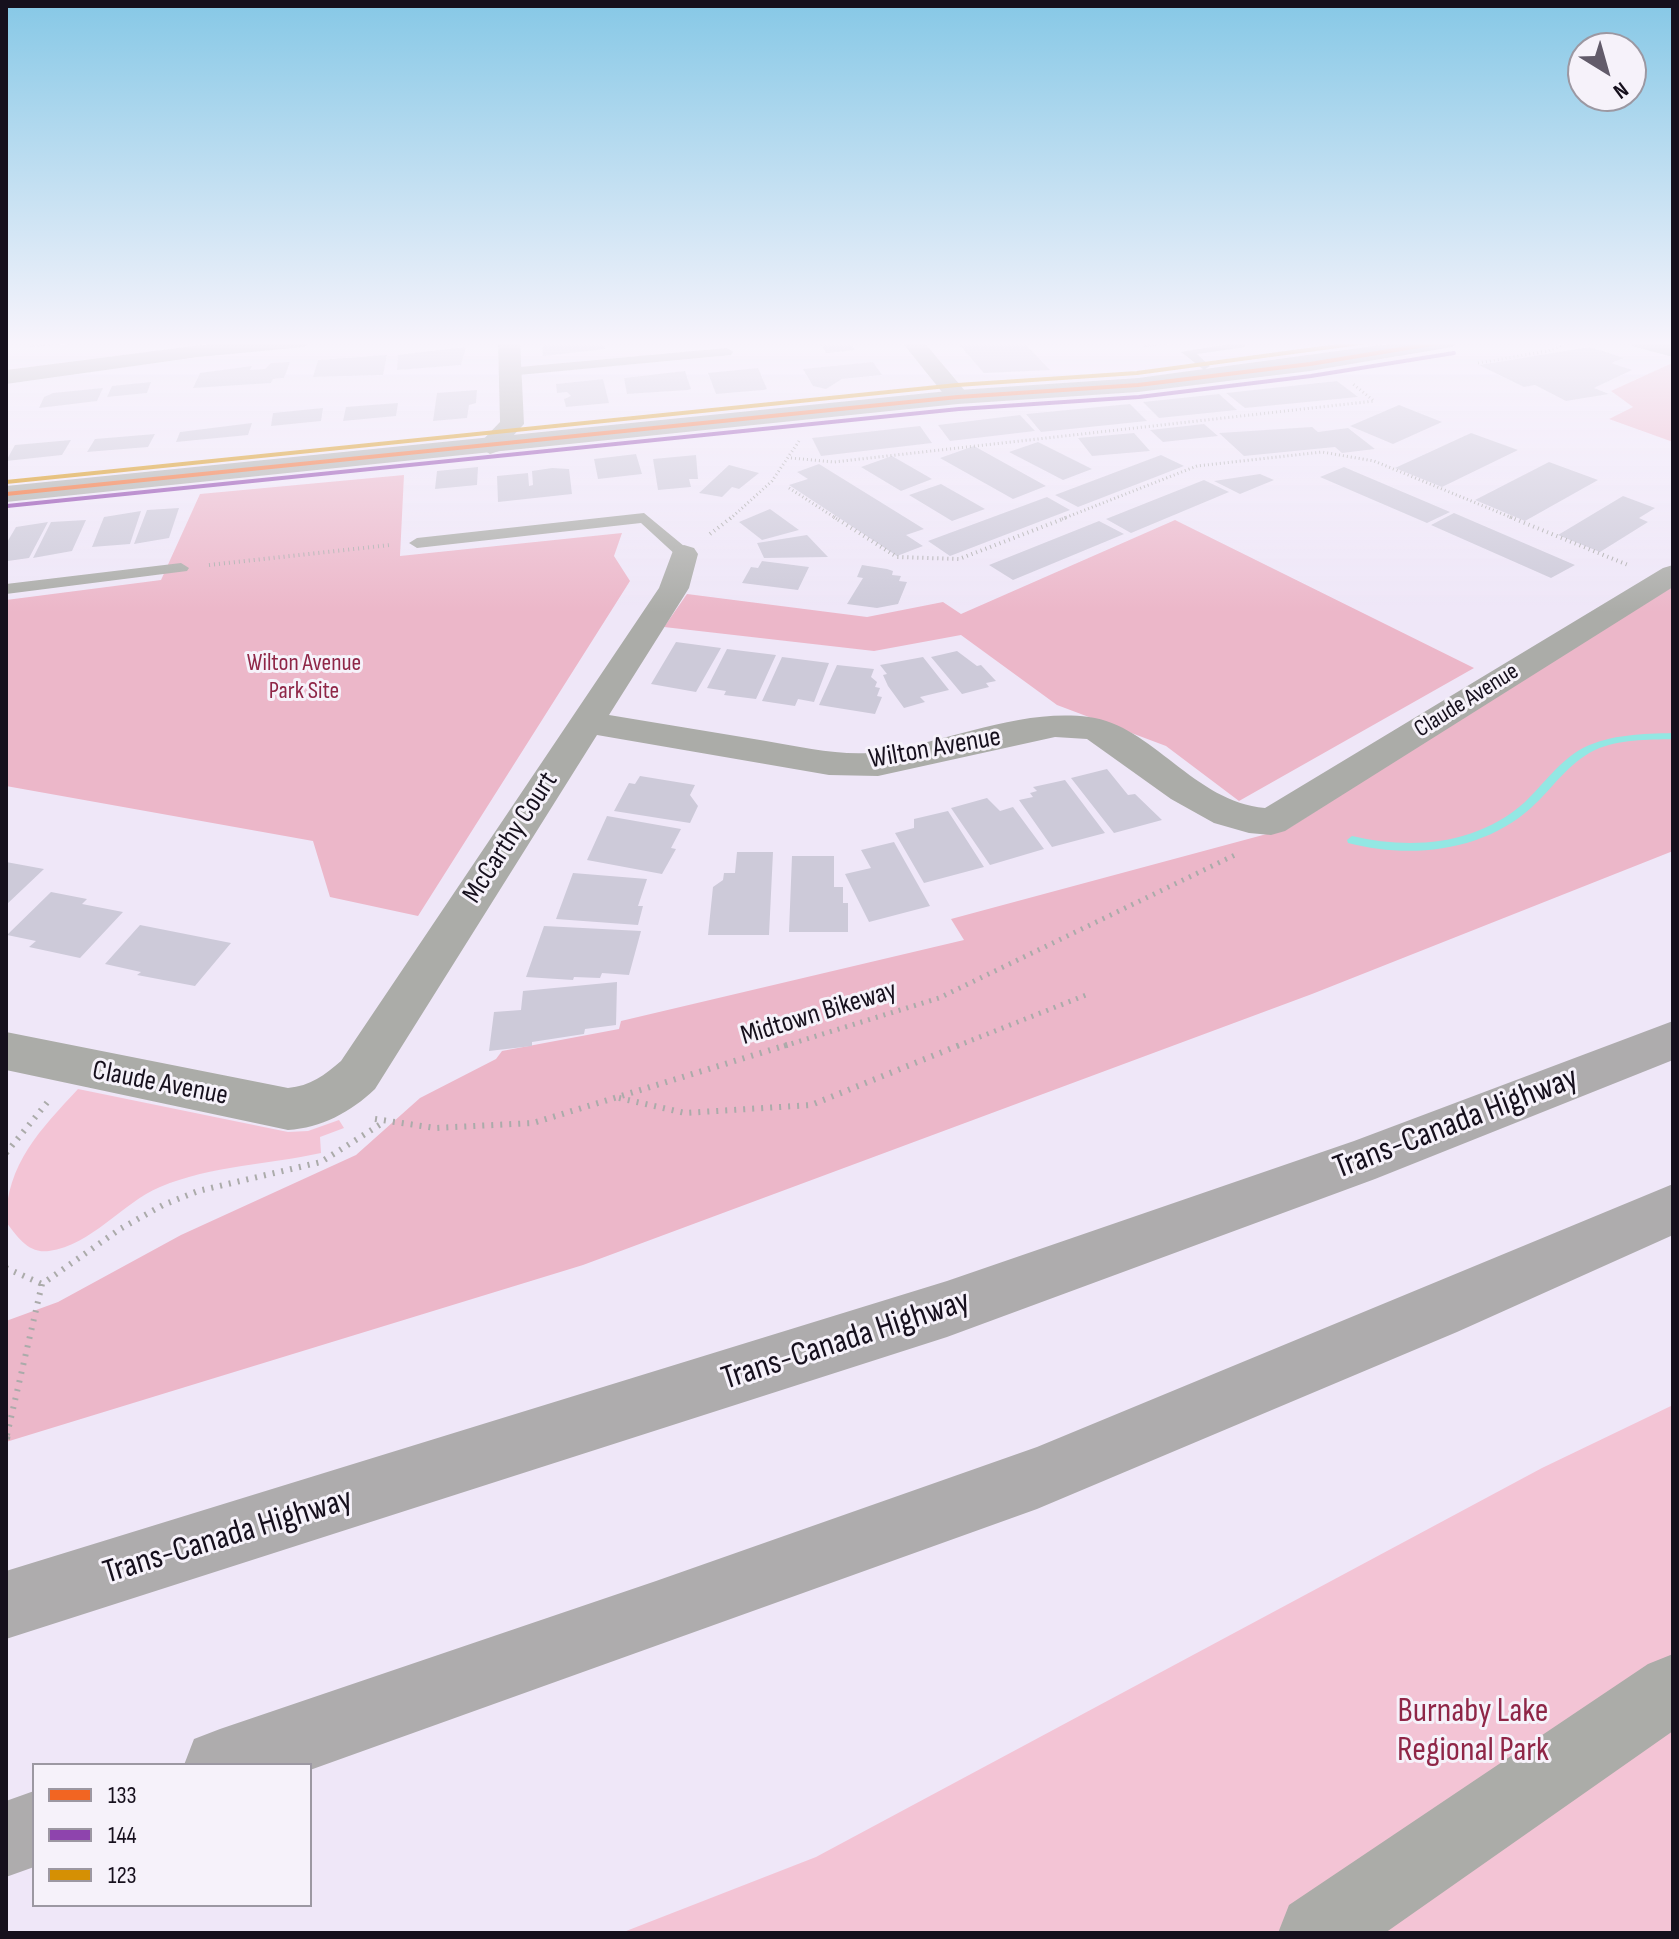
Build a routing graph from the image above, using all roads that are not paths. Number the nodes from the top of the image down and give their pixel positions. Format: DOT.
graph roads {
  1 [pos="505,431"];
  2 [pos="629,431"];
  3 [pos="490,446"];
  4 [pos="6,494"];
  5 [pos="417,543"];
  6 [pos="684,554"];
  7 [pos="181,568"];
  8 [pos="1673,574"];
  9 [pos="6,589"];
  10 [pos="586,722"];
  11 [pos="1259,822"];
  12 [pos="1673,1040"];
  13 [pos="6,1051"];
  14 [pos="315,1104"];
  15 [pos="1673,1209"];
  16 [pos="6,1605"];
  17 [pos="1673,1689"];
  18 [pos="226,1763"];
  19 [pos="32,1830"];
  20 [pos="6,1839"];
  21 [pos="1317,1933"];
  1 -- 3 [label="street"];
  2 -- 3 [label="main road"];
  3 -- 4 [label="main road"];
  5 -- 6 [label="lane"];
  6 -- 10 [label="street, McCarthy Court"];
  7 -- 9 [label="lane"];
  8 -- 11 [label="street, Claude Avenue"];
  10 -- 11 [label="street, Wilton Avenue"];
  10 -- 14 [label="street, McCarthy Court"];
  12 -- 16 [label="highway, Trans-Canada Highway"];
  13 -- 14 [label="street, Claude Avenue"];
  15 -- 18 [label="highway"];
  17 -- 21 [label="street"];
  19 -- 20 [label="highway"];
}
